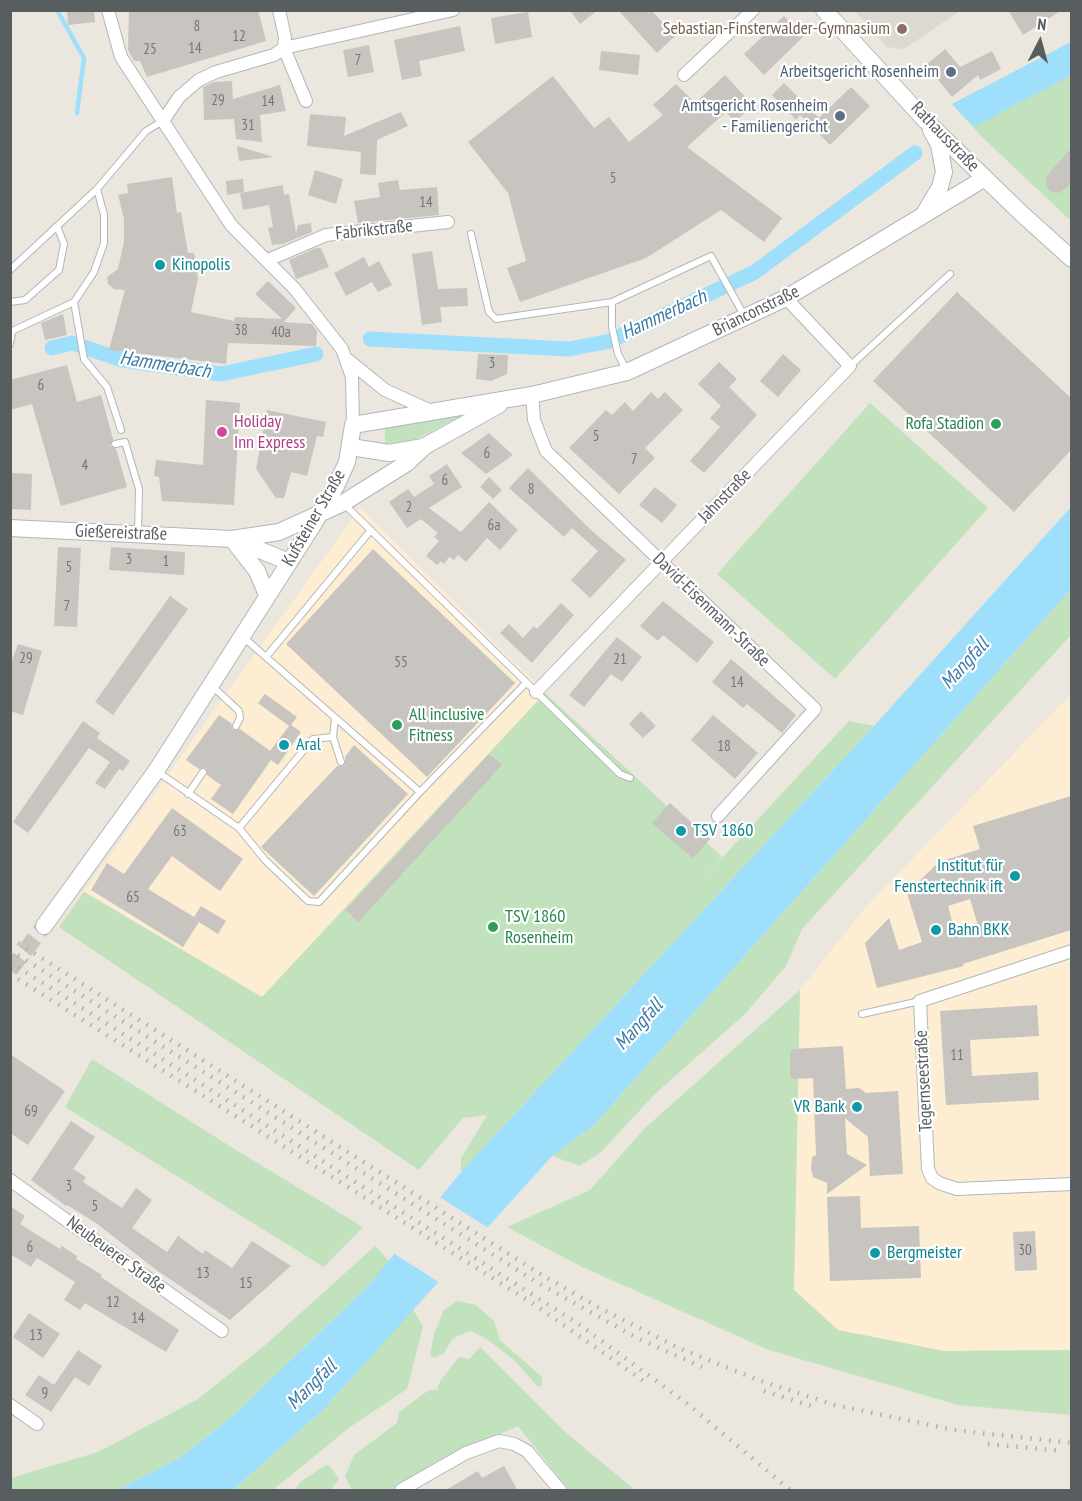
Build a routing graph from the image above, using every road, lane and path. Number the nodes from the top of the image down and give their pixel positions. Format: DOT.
graph roads {
  1 [pos="108,10"];
  2 [pos="279,10"];
  3 [pos="453,10"];
  4 [pos="753,10"];
  5 [pos="824,10"];
  6 [pos="284,48"];
  7 [pos="684,75"];
  8 [pos="306,101"];
  9 [pos="926,120"];
  10 [pos="162,121"];
  11 [pos="985,178"];
  12 [pos="97,189"];
  13 [pos="922,217"];
  14 [pos="448,222"];
  15 [pos="57,226"];
  16 [pos="471,234"];
  17 [pos="1071,259"];
  18 [pos="268,260"];
  19 [pos="10,270"];
  20 [pos="950,274"];
  21 [pos="786,298"];
  22 [pos="10,302"];
  23 [pos="74,302"];
  24 [pos="612,302"];
  25 [pos="745,317"];
  26 [pos="11,332"];
  27 [pos="10,344"];
  28 [pos="348,360"];
  29 [pos="850,366"];
  30 [pos="627,372"];
  31 [pos="532,395"];
  32 [pos="508,400"];
  33 [pos="431,411"];
  34 [pos="353,425"];
  35 [pos="122,430"];
  36 [pos="115,444"];
  37 [pos="425,446"];
  38 [pos="351,447"];
  39 [pos="343,503"];
  40 [pos="319,515"];
  41 [pos="10,528"];
  42 [pos="371,530"];
  43 [pos="138,533"];
  44 [pos="232,539"];
  45 [pos="289,562"];
  46 [pos="661,562"];
  47 [pos="267,595"];
  48 [pos="241,636"];
  49 [pos="266,657"];
  50 [pos="526,683"];
  51 [pos="210,685"];
  52 [pos="536,692"];
  53 [pos="335,718"];
  54 [pos="236,726"];
  55 [pos="333,737"];
  56 [pos="341,762"];
  57 [pos="156,771"];
  58 [pos="203,772"];
  59 [pos="630,778"];
  60 [pos="420,792"];
  61 [pos="188,794"];
  62 [pos="718,816"];
  63 [pos="239,828"];
  64 [pos="44,926"];
  65 [pos="1071,951"];
  66 [pos="920,1001"];
  67 [pos="862,1014"];
  68 [pos="10,1180"];
  69 [pos="1071,1184"];
  70 [pos="222,1331"];
  71 [pos="10,1405"];
  72 [pos="37,1424"];
  73 [pos="401,1491"];
  74 [pos="560,1491"];
  1 -- 10 [label="street, Kufsteiner Straße"];
  2 -- 6 [label="street"];
  3 -- 6 [label="street"];
  4 -- 7 [label="street"];
  5 -- 9 [label="main road, Rathausstraße"];
  6 -- 8 [label="street"];
  6 -- 10 [label="street"];
  9 -- 11 [label="main road, Rathausstraße"];
  9 -- 13 [label="main road"];
  10 -- 12 [label="lane"];
  10 -- 18 [label="street, Kufsteiner Straße"];
  11 -- 13 [label="main road, Brianconstraße"];
  11 -- 17 [label="main road, Rathausstraße"];
  12 -- 15 [label="lane"];
  12 -- 23 [label="lane"];
  13 -- 21 [label="main road, Brianconstraße"];
  14 -- 18 [label="street, Fabrikstraße"];
  15 -- 19 [label="lane"];
  15 -- 22 [label="lane"];
  16 -- 24 [label="lane"];
  18 -- 28 [label="street, Kufsteiner Straße"];
  20 -- 29 [label="lane"];
  21 -- 25 [label="main road, Brianconstraße"];
  21 -- 29 [label="street"];
  23 -- 26 [label="lane"];
  23 -- 35 [label="lane"];
  24 -- 25 [label="lane"];
  24 -- 30 [label="lane"];
  25 -- 30 [label="main road, Brianconstraße"];
  26 -- 27 [label="lane"];
  28 -- 33 [label="street"];
  28 -- 34 [label="street, Kufsteiner Straße"];
  29 -- 46 [label="street, Jahnstraße"];
  30 -- 31 [label="main road, Brianconstraße"];
  31 -- 32 [label="main road, Brianconstraße"];
  31 -- 46 [label="street, David-Eisenmann-Straße"];
  32 -- 33 [label="main road, Brianconstraße"];
  32 -- 37 [label="main road, Brianconstraße"];
  33 -- 34 [label="main road, Brianconstraße"];
  34 -- 38 [label="main road, Kufsteiner Straße"];
  36 -- 43 [label="lane"];
  37 -- 38 [label="main road, Brianconstraße"];
  37 -- 39 [label="main road, Brianconstraße"];
  38 -- 40 [label="main road, Kufsteiner Straße"];
  39 -- 40 [label="main road, Brianconstraße"];
  39 -- 42 [label="lane"];
  40 -- 44 [label="main road, Gießereistraße"];
  40 -- 45 [label="main road, Kufsteiner Straße"];
  41 -- 43 [label="main road, Gießereistraße"];
  42 -- 49 [label="lane"];
  42 -- 50 [label="lane"];
  43 -- 44 [label="main road, Gießereistraße"];
  44 -- 45 [label="main road, Gießereistraße"];
  44 -- 47 [label="main road"];
  45 -- 47 [label="main road, Kufsteiner Straße"];
  46 -- 52 [label="street, Jahnstraße"];
  46 -- 62 [label="street, David-Eisenmann-Straße"];
  47 -- 48 [label="main road, Kufsteiner Straße"];
  48 -- 49 [label="lane"];
  48 -- 51 [label="main road, Kufsteiner Straße"];
  49 -- 53 [label="lane"];
  50 -- 52 [label="lane"];
  50 -- 60 [label="lane"];
  51 -- 54 [label="lane"];
  51 -- 57 [label="main road, Kufsteiner Straße"];
  52 -- 59 [label="lane"];
  53 -- 55 [label="lane"];
  53 -- 60 [label="lane"];
  55 -- 56 [label="lane"];
  55 -- 63 [label="lane"];
  57 -- 61 [label="lane"];
  57 -- 64 [label="main road, Kufsteiner Straße"];
  58 -- 61 [label="lane"];
  60 -- 63 [label="lane"];
  61 -- 63 [label="lane"];
  65 -- 66 [label="street"];
  66 -- 67 [label="lane"];
  66 -- 69 [label="street, Tegernseestraße"];
  68 -- 70 [label="street, Neubeuerer Straße"];
  71 -- 72 [label="street"];
  73 -- 74 [label="street"];
}
